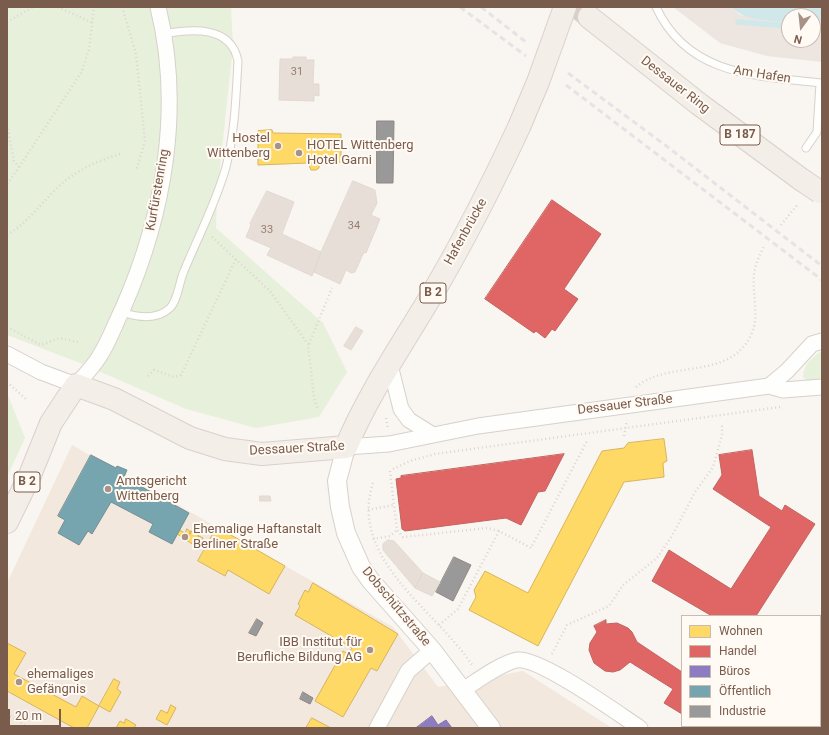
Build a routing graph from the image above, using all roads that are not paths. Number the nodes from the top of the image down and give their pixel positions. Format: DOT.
graph roads {
  1 [pos="158,7"];
  2 [pos="565,7"];
  3 [pos="656,7"];
  4 [pos="589,17"];
  5 [pos="164,34"];
  6 [pos="821,83"];
  7 [pos="806,148"];
  8 [pos="821,192"];
  9 [pos="121,312"];
  10 [pos="822,341"];
  11 [pos="7,354"];
  12 [pos="390,365"];
  13 [pos="76,385"];
  14 [pos="769,386"];
  15 [pos="822,387"];
  16 [pos="434,435"];
  17 [pos="346,447"];
  18 [pos="7,522"];
  19 [pos="432,650"];
  20 [pos="463,690"];
  21 [pos="377,728"];
  22 [pos="491,728"];
  23 [pos="640,728"];
  1 -- 5 [label="street, Kurfürstenring"];
  2 -- 12 [label="main road, Hafenbrücke / B 2, bridge"];
  3 -- 6 [label="lane, Am Hafen"];
  4 -- 8 [label="main road, Dessauer Ring / B 187, bridge"];
  5 -- 9 [label="street, Kurfürstenring"];
  5 -- 9 [label="lane"];
  6 -- 7 [label="lane"];
  9 -- 13 [label="street, Kurfürstenring"];
  10 -- 14 [label="street"];
  11 -- 13 [label="street"];
  12 -- 16 [label="street"];
  12 -- 17 [label="main road, Hafenbrücke / B 2"];
  13 -- 17 [label="main road, Dessauer Straße"];
  13 -- 18 [label="main road, B 2"];
  14 -- 15 [label="street, Dessauer Straße"];
  14 -- 16 [label="street, Dessauer Straße"];
  16 -- 17 [label="street, Dessauer Straße"];
  17 -- 19 [label="street, Dobschützstraße"];
  19 -- 20 [label="street, Dobschützstraße"];
  19 -- 21 [label="street"];
  20 -- 22 [label="street, Dobschützstraße"];
  20 -- 23 [label="street"];
}
